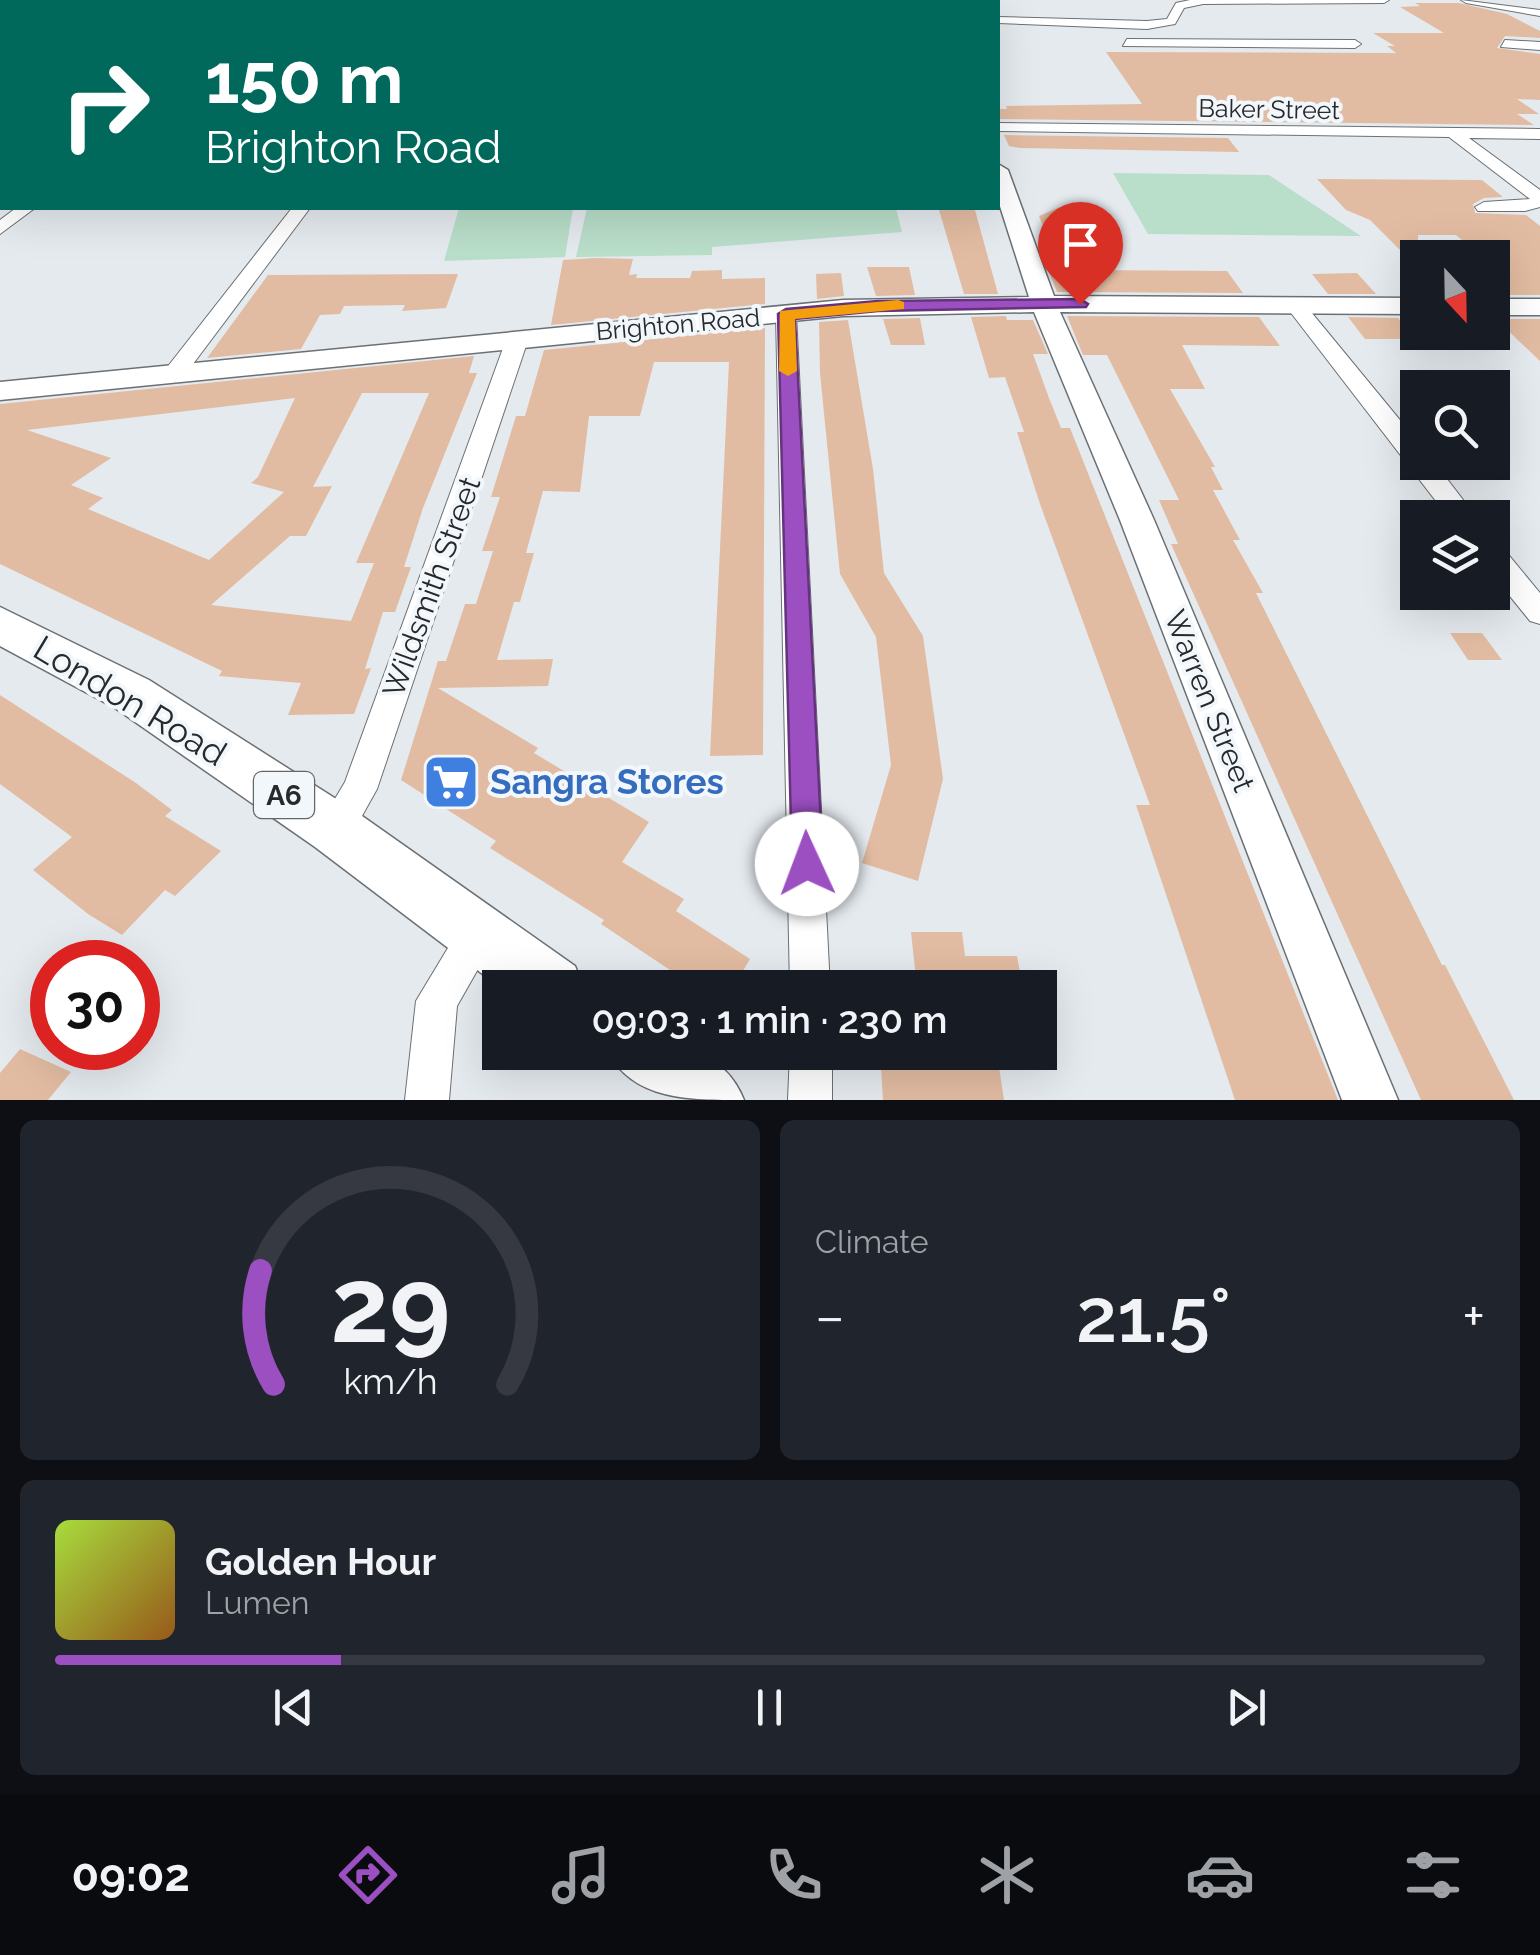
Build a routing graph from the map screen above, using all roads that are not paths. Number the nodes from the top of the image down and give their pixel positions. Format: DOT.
graph roads {
  1 [pos="1384,0"];
  2 [pos="1466,0"];
  3 [pos="1540,13"];
  4 [pos="1000,20"];
  5 [pos="1135,25"];
  6 [pos="1491,38"];
  7 [pos="1150,43"];
  8 [pos="1127,44"];
  9 [pos="1355,44"];
  10 [pos="1505,44"];
  11 [pos="1540,46"];
  12 [pos="1519,52"];
  13 [pos="1000,127"];
  14 [pos="1454,134"];
  15 [pos="1540,134"];
  16 [pos="1000,176"];
  17 [pos="1540,200"];
  18 [pos="1484,207"];
  19 [pos="24,210"];
  20 [pos="298,210"];
  21 [pos="0,229"];
  22 [pos="1044,304"];
  23 [pos="1295,305"];
  24 [pos="1400,306"];
  25 [pos="1510,307"];
  26 [pos="1540,307"];
  27 [pos="786,314"];
  28 [pos="517,340"];
  29 [pos="172,375"];
  30 [pos="0,391"];
  31 [pos="1400,437"];
  32 [pos="1434,480"];
  33 [pos="1450,500"];
  34 [pos="1510,576"];
  35 [pos="1540,613"];
  36 [pos="0,625"];
  37 [pos="336,830"];
  38 [pos="480,932"];
  39 [pos="530,970"];
  40 [pos="809,970"];
  41 [pos="667,1070"];
  42 [pos="811,1070"];
  43 [pos="427,1100"];
  44 [pos="710,1100"];
  45 [pos="810,1100"];
  46 [pos="1370,1100"];
  1 -- 5 [label="street"];
  2 -- 3 [label="street"];
  4 -- 5 [label="street"];
  5 -- 7 [label="street"];
  6 -- 10 [label="street"];
  7 -- 8 [label="street"];
  7 -- 9 [label="street"];
  10 -- 11 [label="street"];
  10 -- 12 [label="street"];
  13 -- 14 [label="street, Baker Street"];
  14 -- 15 [label="street, Baker Street"];
  14 -- 17 [label="street"];
  16 -- 22 [label="street, Warren Street"];
  17 -- 18 [label="street"];
  19 -- 21 [label="street"];
  20 -- 29 [label="street"];
  22 -- 23 [label="street, Brighton Road"];
  22 -- 27 [label="street, Brighton Road"];
  22 -- 46 [label="street, Warren Street"];
  23 -- 24 [label="street, Brighton Road"];
  23 -- 31 [label="street"];
  25 -- 26 [label="street"];
  27 -- 28 [label="street, Brighton Road"];
  27 -- 40 [label="street"];
  28 -- 29 [label="street, Brighton Road"];
  28 -- 37 [label="street, Wildsmith Street"];
  29 -- 30 [label="street, Brighton Road"];
  32 -- 33 [label="street"];
  34 -- 35 [label="street"];
  36 -- 37 [label="main road, London Road / A6"];
  37 -- 38 [label="main road, London Road / A6"];
  38 -- 39 [label="main road, London Road / A6"];
  38 -- 43 [label="street"];
  41 -- 44 [label="main road"];
  42 -- 45 [label="street"];
}
